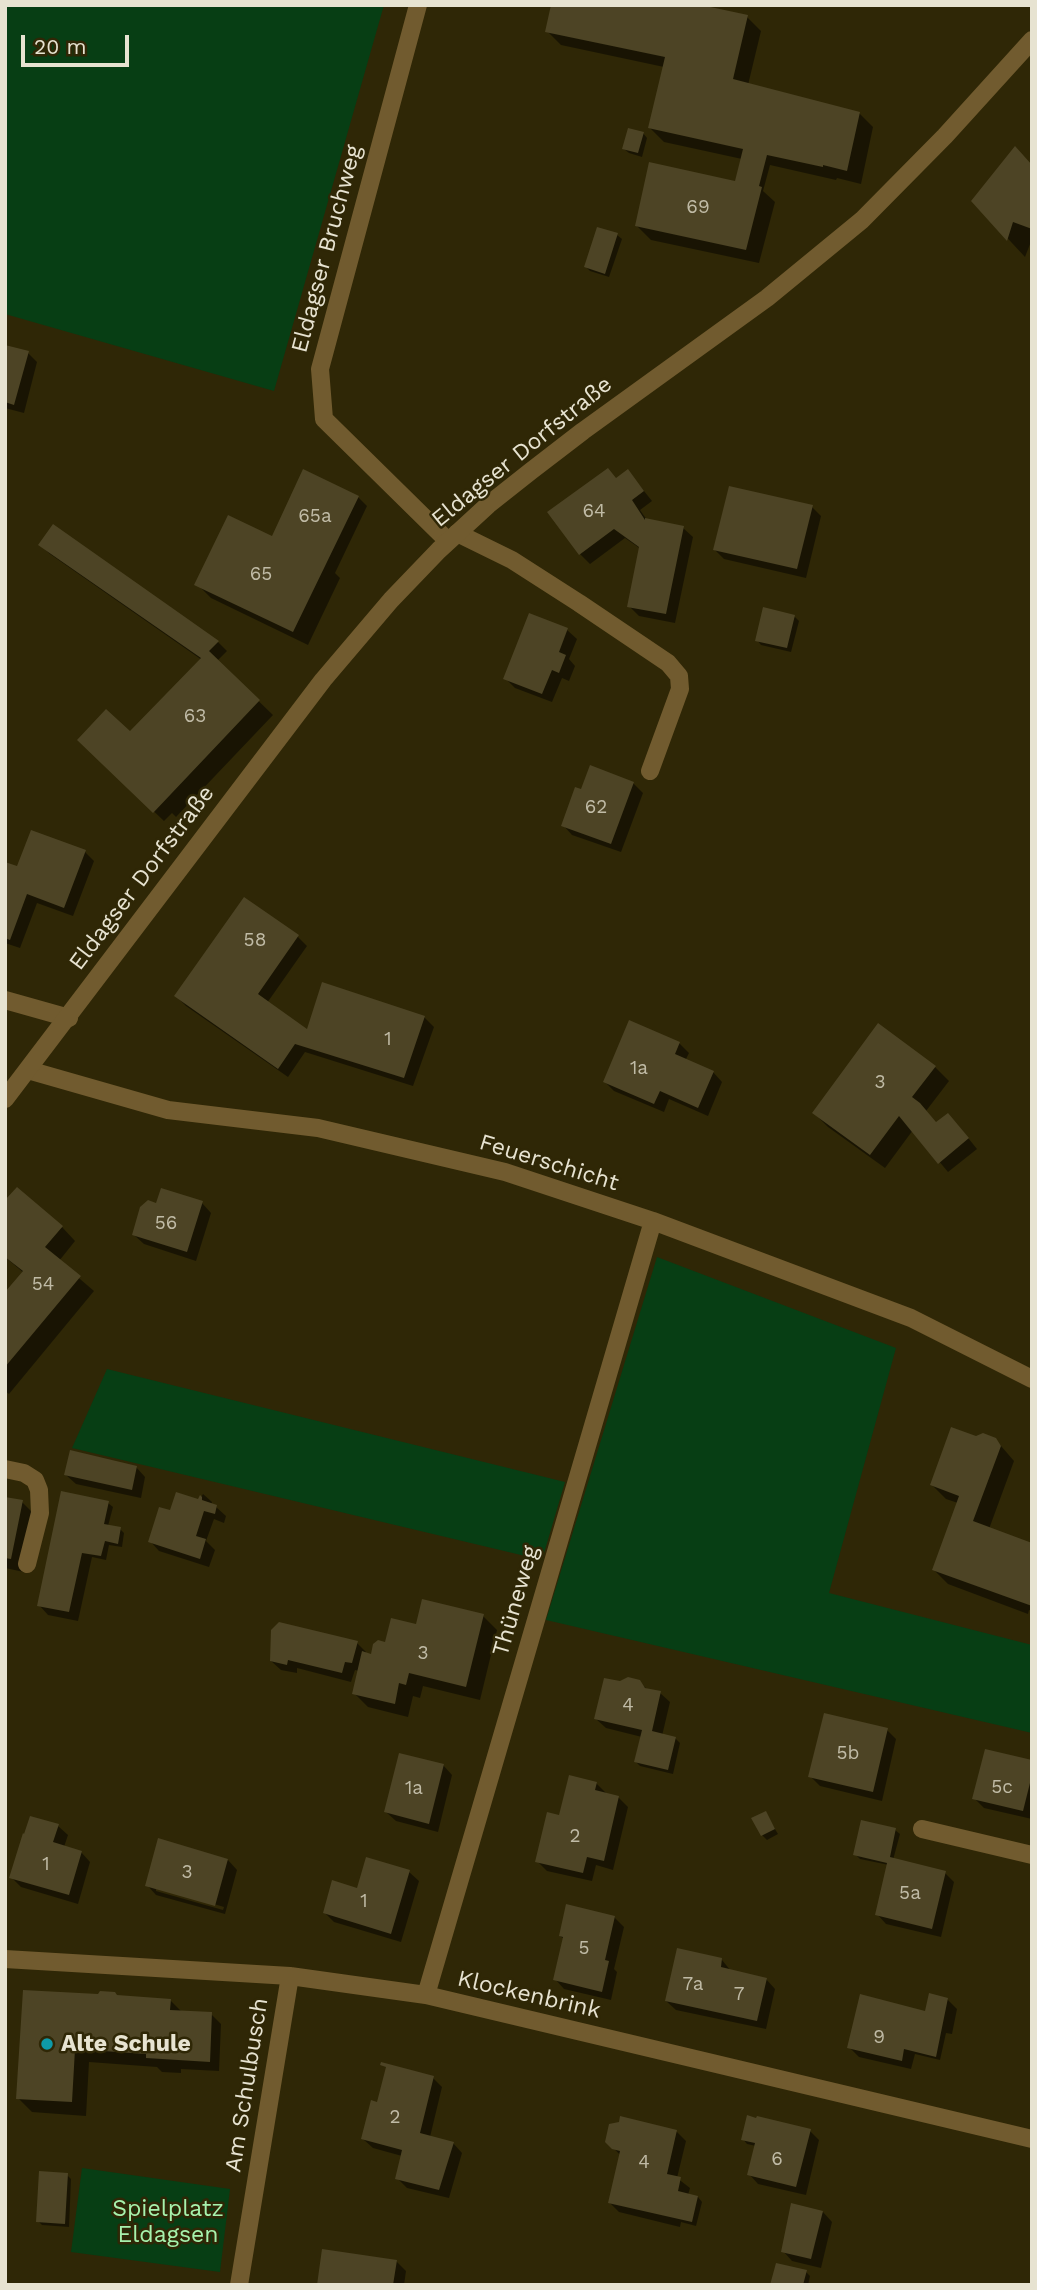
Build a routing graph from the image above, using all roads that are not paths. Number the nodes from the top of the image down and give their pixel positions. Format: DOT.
graph roads {
  1 [pos="418,5"];
  2 [pos="1032,40"];
  3 [pos="453,537"];
  4 [pos="650,771"];
  5 [pos="5,1000"];
  6 [pos="69,1018"];
  7 [pos="28,1070"];
  8 [pos="5,1099"];
  9 [pos="653,1221"];
  10 [pos="1032,1378"];
  11 [pos="5,1469"];
  12 [pos="27,1564"];
  13 [pos="922,1829"];
  14 [pos="1032,1855"];
  15 [pos="5,1959"];
  16 [pos="290,1976"];
  17 [pos="426,1995"];
  18 [pos="1032,2139"];
  19 [pos="239,2285"];
  1 -- 3 [label="street, Eldagser Bruchweg"];
  2 -- 3 [label="street, Eldagser Dorfstraße"];
  3 -- 4 [label="street, Eldagser Bruchweg"];
  3 -- 6 [label="street, Eldagser Dorfstraße"];
  5 -- 6 [label="street"];
  6 -- 7 [label="street, Eldagser Dorfstraße"];
  7 -- 8 [label="street, Eldagser Dorfstraße"];
  7 -- 9 [label="street, Feuerschicht"];
  9 -- 10 [label="street, Feuerschicht"];
  9 -- 17 [label="street, Thüneweg"];
  11 -- 12 [label="street"];
  13 -- 14 [label="street"];
  15 -- 16 [label="street, Klockenbrink"];
  16 -- 17 [label="street, Klockenbrink"];
  16 -- 19 [label="street, Am Schulbusch"];
  17 -- 18 [label="street, Klockenbrink"];
}
